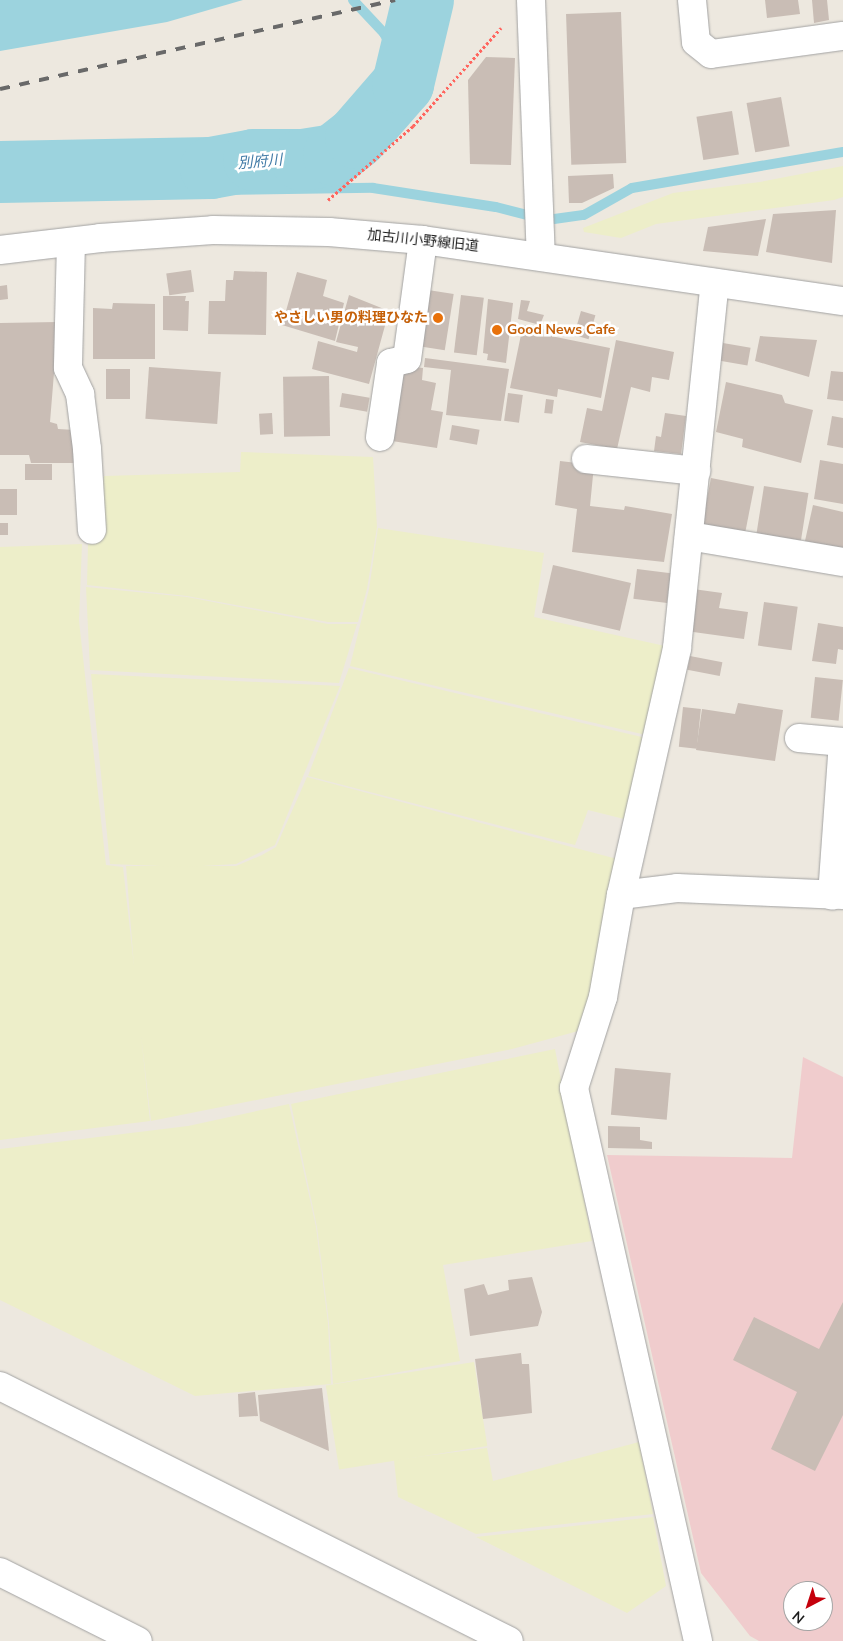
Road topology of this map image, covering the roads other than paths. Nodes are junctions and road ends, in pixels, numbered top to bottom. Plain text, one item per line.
1 (531, 0) edge
2 (692, 0) edge
3 (843, 36) edge
4 (423, 240) junction
5 (71, 242) junction
6 (0, 250) edge
7 (541, 256) junction
8 (715, 283) junction
9 (843, 301) edge
10 (380, 437) dead end
11 (586, 459) dead end
12 (696, 471) junction
13 (92, 530) dead end
14 (688, 536) junction
15 (843, 562) edge
16 (799, 738) dead end
17 (621, 895) junction
18 (837, 895) edge
19 (0, 1386) edge
20 (0, 1572) edge
21 (138, 1641) edge
22 (509, 1641) edge
23 (698, 1641) edge

1 - 7 street
2 - 3 street
4 - 5 street, 加古川小野線旧道
4 - 7 street, 加古川小野線旧道
4 - 10 street
5 - 6 street, 加古川小野線旧道
5 - 13 street
7 - 8 street, 加古川小野線旧道
8 - 9 street, 加古川小野線旧道
8 - 12 street
11 - 12 street
12 - 14 street
14 - 15 street
14 - 17 street
16 - 18 street
17 - 18 street
17 - 23 street
19 - 22 street
20 - 21 street

